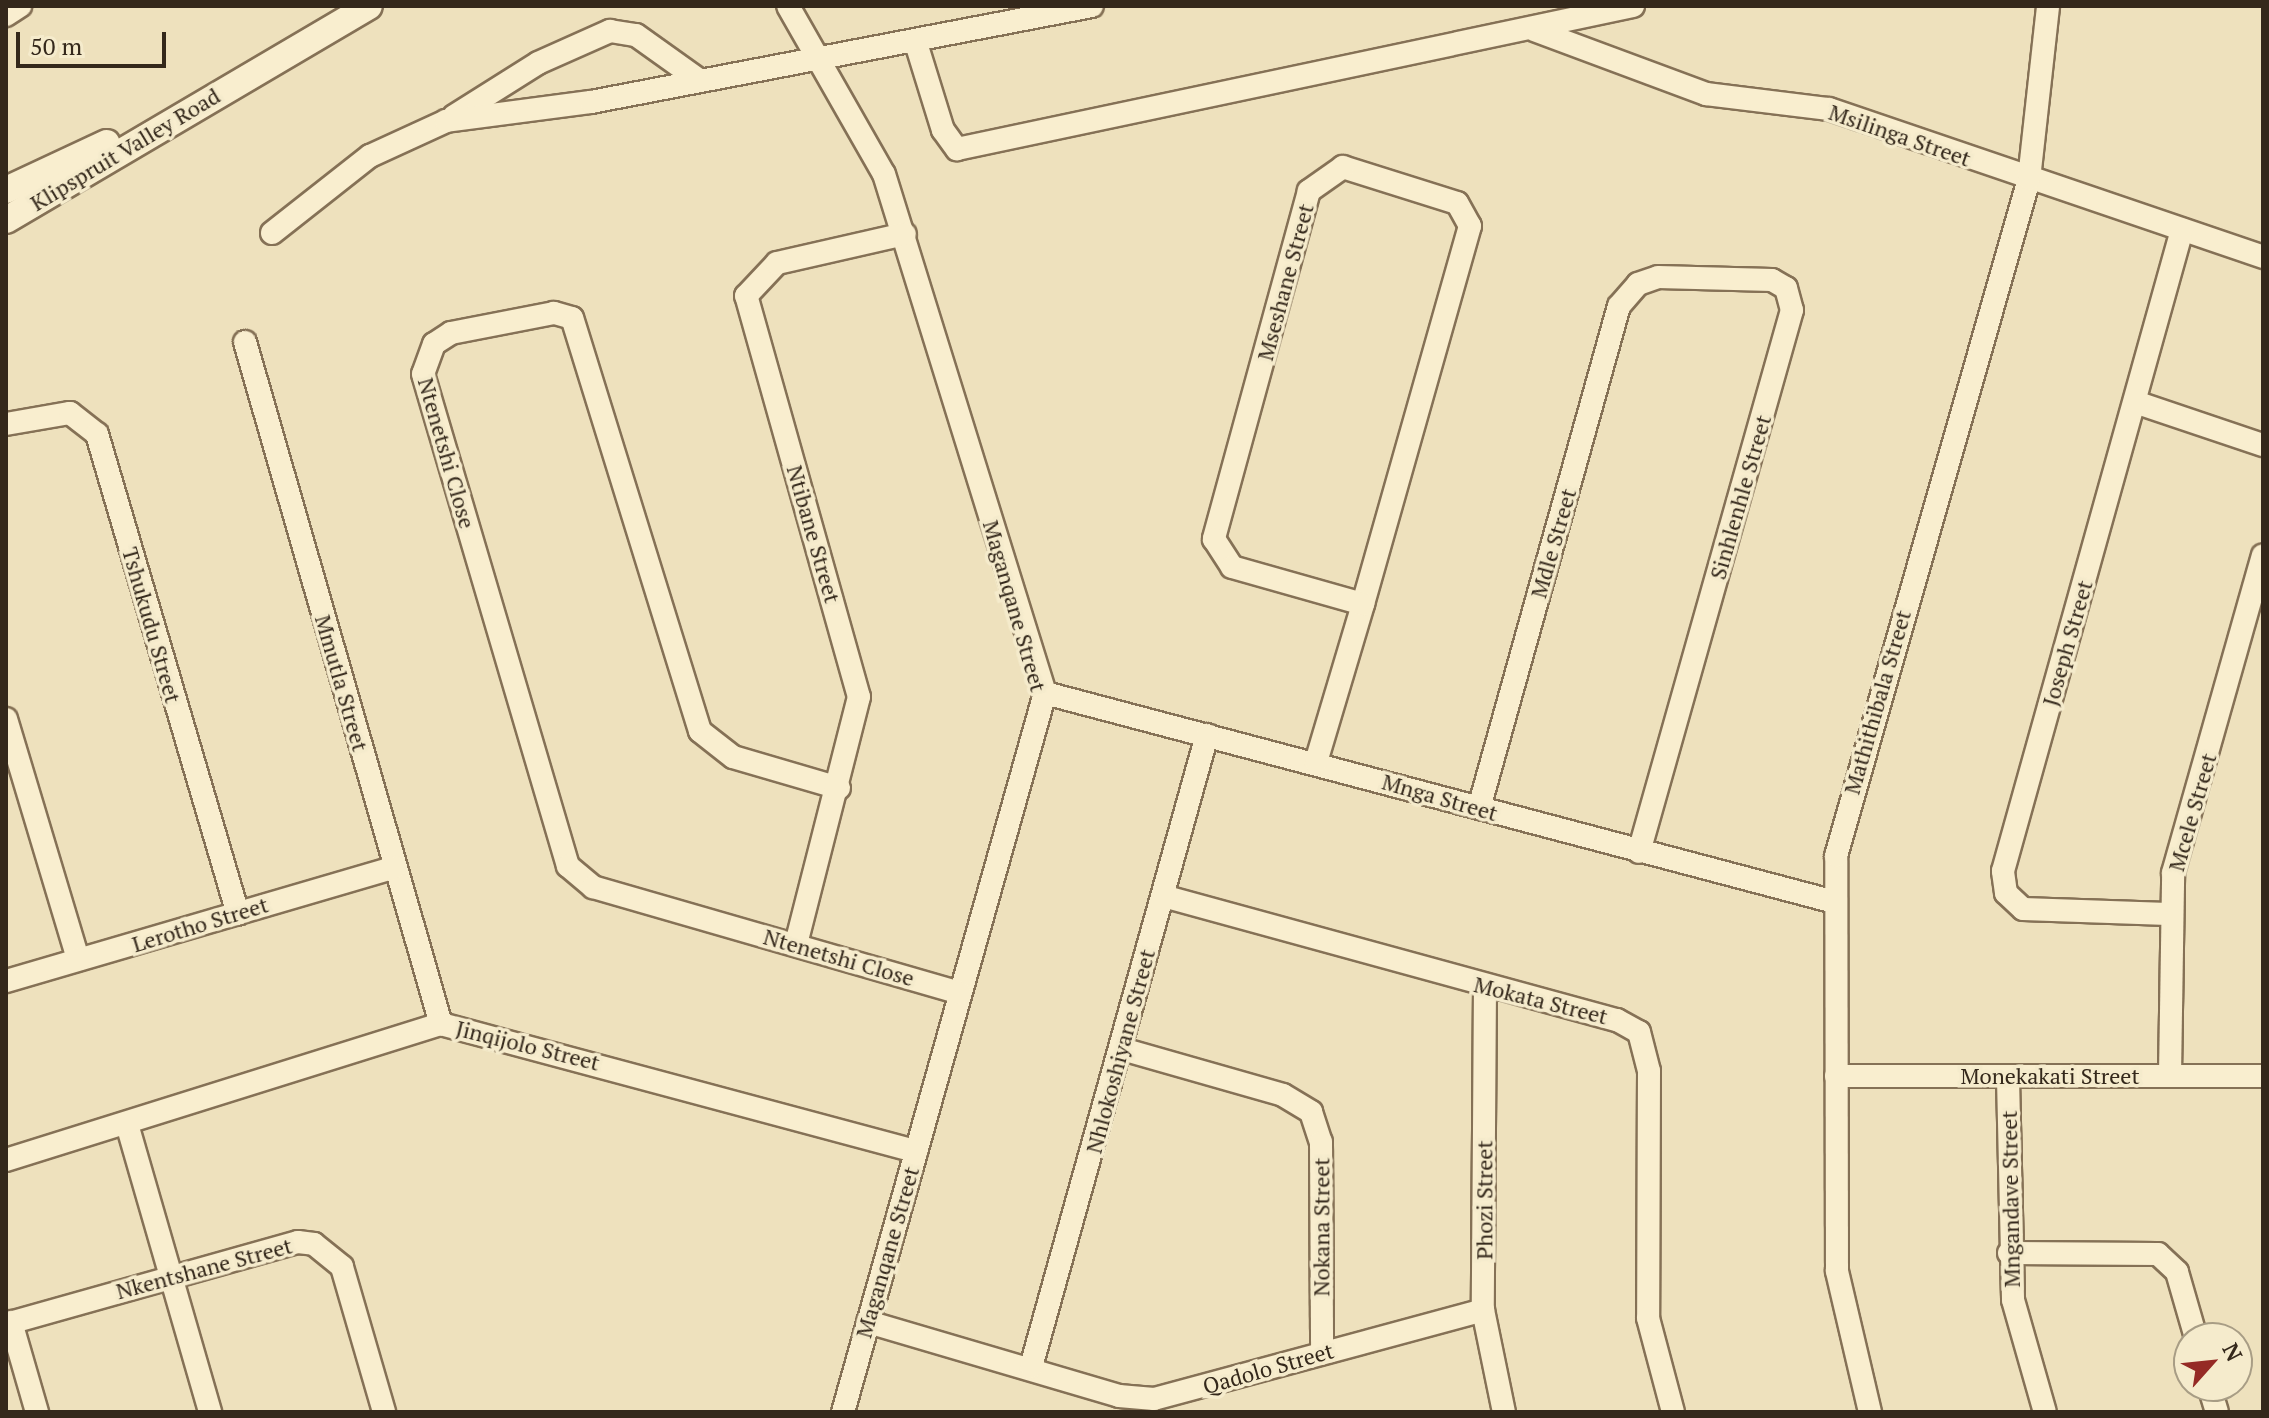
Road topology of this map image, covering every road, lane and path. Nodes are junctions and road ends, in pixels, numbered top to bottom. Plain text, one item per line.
1 (20, 6) edge
2 (346, 6) edge
3 (369, 6) edge
4 (788, 6) edge
5 (1633, 6) edge
6 (2048, 6) edge
7 (1080, 7) edge
8 (6, 15) edge
9 (1534, 30) junction
10 (916, 43) junction
11 (819, 56) junction
12 (699, 80) junction
13 (446, 121) junction
14 (2029, 179) junction
15 (6, 190) edge
16 (6, 220) edge
17 (2182, 230) junction
18 (272, 233) dead end
19 (905, 234) junction
20 (2263, 257) edge
21 (1638, 284) joint
22 (245, 342) dead end
23 (2135, 402) junction
24 (6, 424) edge
25 (2263, 445) edge
26 (2263, 556) edge
27 (1363, 604) junction
28 (1045, 693) junction
29 (6, 719) edge
30 (1207, 735) junction
31 (1316, 762) junction
32 (839, 788) junction
33 (1479, 808) junction
34 (1639, 852) junction
35 (395, 867) junction
36 (1163, 896) junction
37 (1835, 902) junction
38 (238, 914) junction
39 (2168, 914) junction
40 (796, 944) junction
41 (78, 959) junction
42 (6, 981) edge
43 (1485, 986) junction
44 (960, 993) junction
45 (441, 1024) junction
46 (1122, 1049) junction
47 (2170, 1075) junction
48 (1836, 1076) junction
49 (2263, 1076) edge
50 (2008, 1078) junction
51 (127, 1124) junction
52 (916, 1151) junction
53 (6, 1160) edge
54 (2009, 1253) junction
55 (170, 1276) junction
56 (1483, 1310) junction
57 (868, 1322) junction
58 (2191, 1322) edge
59 (8, 1323) edge
60 (1322, 1352) junction
61 (1031, 1367) junction
62 (37, 1412) edge
63 (210, 1412) edge
64 (384, 1412) edge
65 (843, 1412) edge
66 (1504, 1412) edge
67 (1673, 1412) edge
68 (1870, 1412) edge
69 (2045, 1412) edge

1 - 8 street
2 - 15 street, Klipspruit Valley Road
3 - 16 street, Klipspruit Valley Road
4 - 11 street, Maganqane Street
5 - 9 street
6 - 14 street, Mathithibala Street
7 - 10 street
9 - 10 street
9 - 14 street, Msilinga Street
10 - 11 street
11 - 12 street
11 - 19 street, Maganqane Street
12 - 13 street
12 - 13 street
13 - 18 street
14 - 17 street, Msilinga Street
14 - 37 street, Mathithibala Street
17 - 20 street, Msilinga Street
17 - 23 street, Joseph Street
19 - 28 street, Maganqane Street
19 - 32 street, Ntibane Street
21 - 33 street, Mdle Street
21 - 34 street, Sinhlenhle Street
22 - 35 street, Mmutla Street
23 - 25 street
23 - 39 street, Joseph Street
24 - 38 street, Tshukudu Street
26 - 39 street, Mcele Street
27 - 27 street, Mseshane Street
27 - 31 street, Mseshane Street
28 - 30 street, Mnga Street
28 - 44 street, Maganqane Street
29 - 41 street
30 - 31 street, Mnga Street
30 - 36 street, Nhlokoshiyane Street
31 - 33 street, Mnga Street
32 - 40 street, Ntibane Street
32 - 40 street, Ntenetshi Close
33 - 34 street, Mnga Street
34 - 37 street, Mnga Street
35 - 38 street, Lerotho Street
35 - 45 street, Mmutla Street
36 - 43 street, Mokata Street
36 - 46 street, Nhlokoshiyane Street
37 - 48 street, Mathithibala Street
38 - 41 street, Lerotho Street
39 - 47 street, Mcele Street
40 - 44 street, Ntenetshi Close
41 - 42 street, Lerotho Street
43 - 56 street, Phozi Street
43 - 67 street, Mokata Street
44 - 52 street, Maganqane Street
45 - 51 street, Jinqijolo Street
45 - 52 street, Jinqijolo Street
46 - 60 street, Nokana Street
46 - 61 street, Nhlokoshiyane Street
47 - 49 street, Monekakati Street
47 - 50 street, Monekakati Street
48 - 50 street, Monekakati Street
48 - 68 street, Mathithibala Street
50 - 54 street, Mngandave Street
51 - 53 street, Jinqijolo Street
51 - 55 street
52 - 57 street, Maganqane Street
54 - 58 street
54 - 69 street, Mngandave Street
55 - 59 street, Nkentshane Street
55 - 63 street
55 - 64 street, Nkentshane Street
56 - 60 street, Qadolo Street
56 - 66 street, Phozi Street
57 - 61 street, Qadolo Street
57 - 65 street, Maganqane Street
59 - 62 street
60 - 61 street, Qadolo Street

